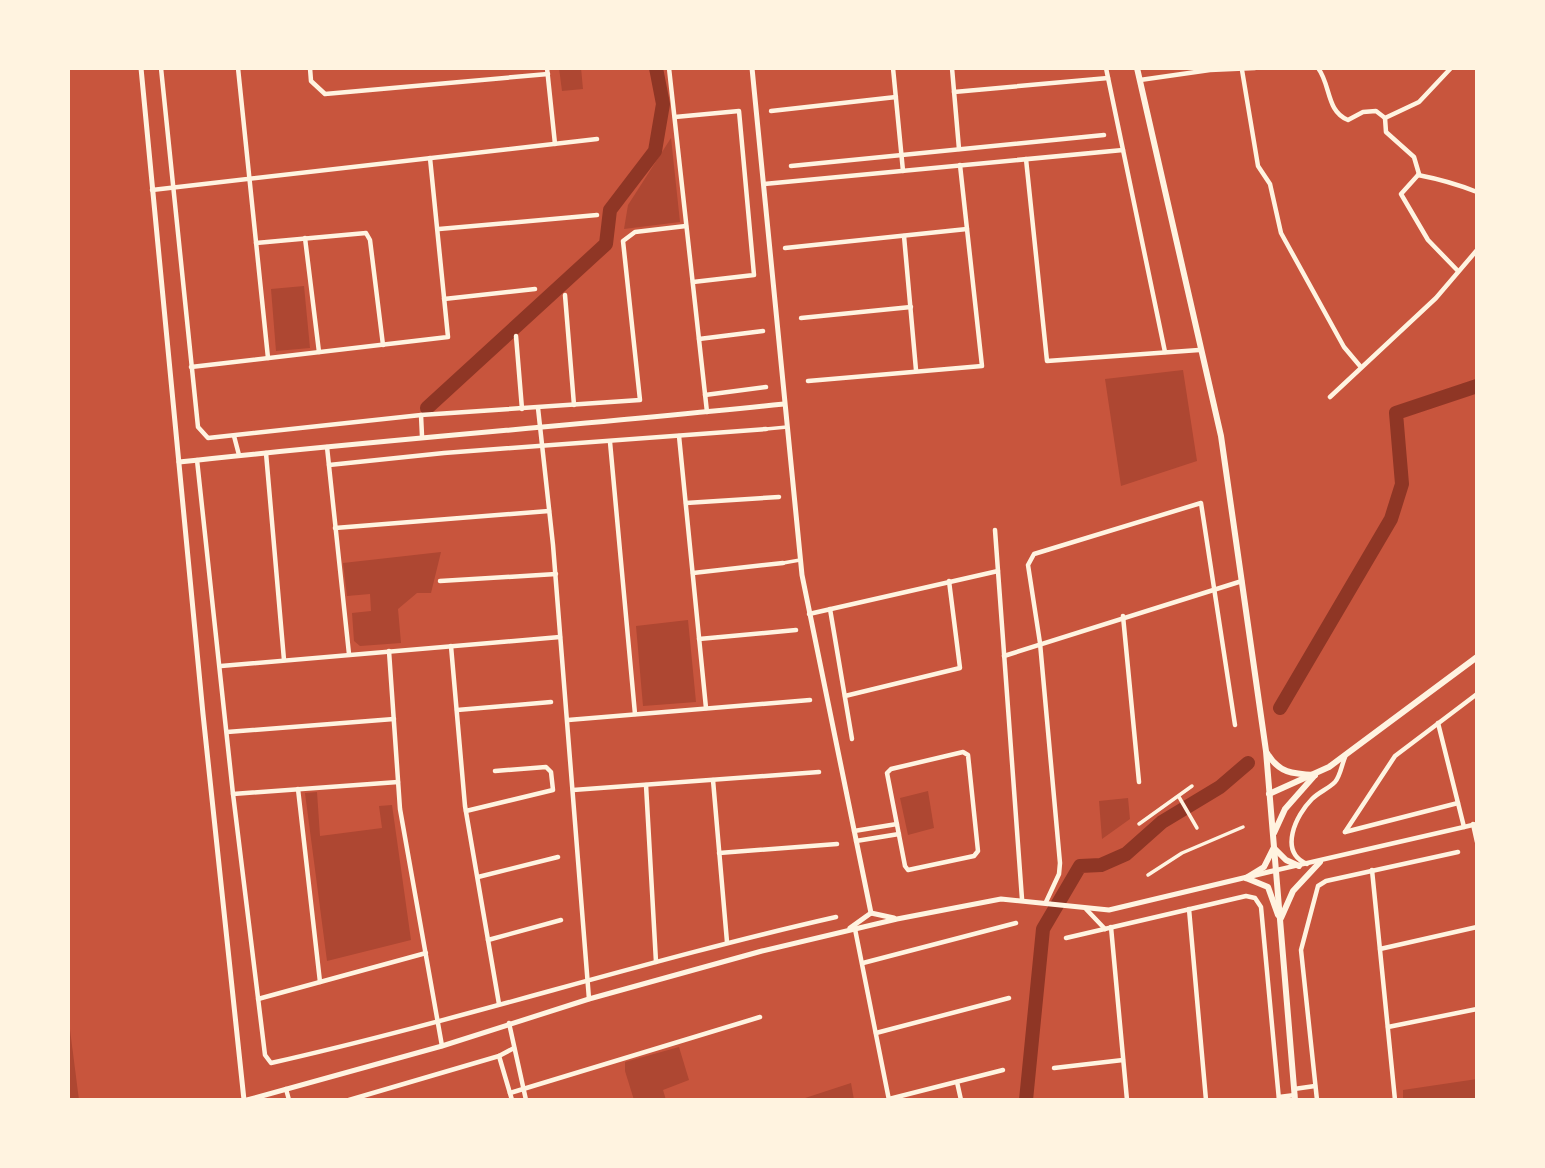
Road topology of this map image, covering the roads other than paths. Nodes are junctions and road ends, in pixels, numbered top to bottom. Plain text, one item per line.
1 (141, 68) edge
2 (161, 68) edge
3 (239, 68) edge
4 (310, 68) edge
5 (670, 68) edge
6 (752, 68) edge
7 (893, 68) edge
8 (952, 68) edge
9 (1106, 68) edge
10 (1137, 68) edge
11 (1255, 68) edge
12 (1318, 68) edge
13 (1451, 68) edge
14 (1242, 70) edge
15 (548, 71) edge
16 (1108, 78) junction
17 (1140, 80) junction
18 (954, 92) junction
19 (895, 97) junction
20 (771, 111) dead end
21 (675, 117) junction
22 (1385, 118) junction
23 (1104, 135) dead end
24 (597, 139) dead end
25 (555, 144) junction
26 (959, 149) junction
27 (1123, 150) junction
28 (901, 154) junction
29 (430, 158) junction
30 (1026, 159) junction
31 (791, 166) dead end
32 (960, 166) junction
33 (903, 171) junction
34 (1418, 175) junction
35 (250, 178) junction
36 (764, 184) junction
37 (172, 187) junction
38 (152, 190) junction
39 (1477, 192) edge
40 (597, 215) dead end
41 (687, 226) junction
42 (439, 229) junction
43 (967, 229) junction
44 (904, 236) junction
45 (305, 238) junction
46 (256, 243) junction
47 (785, 248) dead end
48 (1477, 250) edge
49 (1458, 271) junction
50 (692, 282) junction
51 (535, 289) dead end
52 (565, 295) dead end
53 (444, 299) junction
54 (911, 307) junction
55 (801, 318) dead end
56 (762, 331) dead end
57 (516, 336) dead end
58 (699, 339) junction
59 (383, 345) junction
60 (1199, 350) junction
61 (318, 352) junction
62 (1165, 352) junction
63 (268, 358) junction
64 (1360, 366) junction
65 (191, 367) junction
66 (916, 370) junction
67 (808, 381) dead end
68 (766, 387) dead end
69 (705, 395) junction
70 (1330, 397) dead end
71 (784, 404) junction
72 (574, 405) junction
73 (538, 408) junction
74 (523, 410) junction
75 (707, 412) junction
76 (421, 415) junction
77 (787, 427) junction
78 (540, 429) junction
79 (766, 429) joint
80 (234, 436) junction
81 (422, 436) junction
82 (679, 436) junction
83 (610, 442) junction
84 (327, 446) junction
85 (542, 448) junction
86 (266, 453) junction
87 (239, 456) junction
88 (197, 460) junction
89 (179, 463) junction
90 (328, 465) junction
91 (779, 497) dead end
92 (686, 503) junction
93 (549, 511) junction
94 (335, 528) junction
95 (995, 530) dead end
96 (800, 560) junction
97 (783, 563) joint
98 (998, 571) junction
99 (693, 573) junction
100 (556, 574) junction
101 (440, 581) dead end
102 (949, 581) junction
103 (1242, 582) junction
104 (1214, 589) junction
105 (830, 609) junction
106 (809, 614) junction
107 (1123, 616) junction
108 (796, 630) dead end
109 (561, 637) junction
110 (699, 639) junction
111 (1040, 643) junction
112 (451, 646) junction
113 (389, 651) junction
114 (349, 654) junction
115 (1004, 656) junction
116 (1477, 657) edge
117 (284, 660) junction
118 (221, 666) junction
119 (1477, 694) edge
120 (845, 696) junction
121 (810, 700) dead end
122 (551, 702) dead end
123 (706, 708) junction
124 (457, 710) junction
125 (635, 714) junction
126 (394, 719) junction
127 (568, 720) junction
128 (1438, 722) junction
129 (1235, 725) dead end
130 (227, 732) junction
131 (852, 739) dead end
132 (1266, 751) junction
133 (1345, 756) junction
134 (495, 771) dead end
135 (819, 772) dead end
136 (1315, 775) junction
137 (713, 780) junction
138 (398, 782) junction
139 (1139, 782) dead end
140 (646, 785) junction
141 (1192, 786) dead end
142 (298, 789) junction
143 (573, 790) junction
144 (1269, 793) junction
145 (233, 794) junction
146 (1180, 797) junction
147 (1458, 803) junction
148 (466, 811) junction
149 (897, 824) junction
150 (1139, 824) dead end
151 (1475, 824) edge
152 (1243, 827) dead end
153 (1464, 827) junction
154 (1197, 828) dead end
155 (854, 831) junction
156 (898, 834) junction
157 (1273, 835) junction
158 (856, 841) junction
159 (1477, 842) edge
160 (837, 844) dead end
161 (1275, 848) junction
162 (1458, 852) dead end
163 (719, 853) junction
164 (558, 857) dead end
165 (1320, 862) junction
166 (1308, 864) junction
167 (1299, 866) junction
168 (1277, 870) junction
169 (1372, 870) junction
170 (1148, 875) dead end
171 (478, 877) junction
172 (1246, 878) junction
173 (1022, 899) junction
174 (1049, 903) junction
175 (1083, 909) junction
176 (1189, 909) junction
177 (871, 913) junction
178 (836, 917) dead end
179 (897, 919) junction
180 (1281, 919) junction
181 (561, 920) dead end
182 (1016, 923) dead end
183 (1477, 927) edge
184 (1108, 928) junction
185 (855, 929) junction
186 (841, 932) junction
187 (1066, 938) dead end
188 (488, 940) junction
189 (727, 942) junction
190 (1380, 949) junction
191 (426, 953) junction
192 (656, 962) junction
193 (863, 963) junction
194 (588, 979) junction
195 (320, 982) junction
196 (1010, 998) dead end
197 (258, 999) junction
198 (589, 999) junction
199 (499, 1004) junction
200 (1477, 1009) edge
201 (760, 1017) dead end
202 (438, 1022) junction
203 (509, 1023) junction
204 (1388, 1027) junction
205 (876, 1033) junction
206 (442, 1046) junction
207 (514, 1048) junction
208 (499, 1056) junction
209 (1123, 1060) junction
210 (1054, 1068) dead end
211 (1003, 1070) dead end
212 (957, 1082) junction
213 (1315, 1086) junction
214 (286, 1089) junction
215 (524, 1089) junction
216 (510, 1093) junction
217 (1295, 1095) edge
218 (1279, 1098) edge
219 (889, 1099) edge
220 (246, 1100) edge
221 (289, 1100) edge
222 (349, 1100) edge
223 (512, 1100) edge
224 (526, 1100) edge
225 (961, 1100) edge
226 (1127, 1100) edge
227 (1206, 1100) edge
228 (1317, 1100) edge
229 (1395, 1100) edge

1 - 38 street
2 - 37 street
3 - 35 street
4 - 15 street
5 - 21 street
6 - 36 street
7 - 19 street
8 - 18 street
9 - 16 street
10 - 17 main road
11 - 14 street
12 - 22 street
13 - 22 street
14 - 17 street
14 - 64 street
15 - 25 street
16 - 18 street
16 - 27 street
17 - 60 main road
18 - 26 street
19 - 20 street
19 - 28 street
21 - 41 street
21 - 50 street
22 - 34 street
23 - 26 street
24 - 25 street
25 - 29 street
26 - 28 street
27 - 30 street
27 - 62 street
28 - 31 street
28 - 33 street
29 - 35 street
29 - 42 street
30 - 32 street
30 - 62 street
32 - 33 street
32 - 43 street
33 - 36 street
34 - 39 street
34 - 49 street
35 - 37 street
35 - 46 street
36 - 71 street
37 - 38 street
37 - 65 street
38 - 89 street
40 - 42 street
41 - 50 street
41 - 72 street
42 - 53 street
43 - 44 street
43 - 66 street
44 - 47 street
44 - 54 street
45 - 46 street
45 - 59 street
45 - 61 street
46 - 63 street
48 - 49 street
49 - 64 street
50 - 58 street
51 - 53 street
52 - 72 street
53 - 59 street
54 - 55 street
54 - 66 street
56 - 58 street
57 - 74 street
58 - 69 street
59 - 61 street
60 - 62 street
60 - 103 main road
61 - 63 street
63 - 65 street
64 - 70 street
65 - 80 street
66 - 67 street
68 - 69 street
69 - 75 street
71 - 75 street
71 - 77 street
72 - 73 street
73 - 74 street
73 - 78 street
74 - 76 street
75 - 78 street
76 - 80 street
76 - 81 street
77 - 79 street
77 - 96 street
78 - 81 street
78 - 85 street
79 - 82 street
80 - 87 street
81 - 84 street
82 - 83 street
82 - 92 street
83 - 85 street
83 - 125 street
84 - 86 street
84 - 90 street
85 - 90 street
85 - 93 street
86 - 87 street
86 - 117 street
87 - 88 street
88 - 89 street
88 - 118 street
89 - 220 street
90 - 94 street
91 - 92 street
92 - 99 street
93 - 94 street
93 - 100 street
94 - 114 street
95 - 98 street
96 - 97 street
96 - 106 street
97 - 99 street
98 - 102 street
98 - 115 street
99 - 110 street
100 - 101 street
100 - 109 street
102 - 105 street
102 - 120 street
103 - 104 street
103 - 132 main road
104 - 107 street
104 - 111 street
104 - 129 street
105 - 106 street
105 - 120 street
106 - 155 street
107 - 111 street
107 - 139 street
108 - 110 street
109 - 112 street
109 - 127 street
110 - 123 street
111 - 115 street
111 - 174 street
112 - 113 street
112 - 124 street
113 - 114 street
113 - 126 street
114 - 117 street
115 - 173 street
116 - 133 main road
117 - 118 street
118 - 130 street
119 - 128 street
120 - 131 street
121 - 123 street
122 - 124 street
123 - 125 street
124 - 148 street
125 - 127 street
126 - 130 street
126 - 138 street
127 - 143 street
128 - 147 street
128 - 147 street
130 - 145 street
132 - 136 main road
132 - 144 main road
133 - 136 main road
133 - 166 street
134 - 148 street
135 - 137 street
136 - 144 main road
136 - 157 main road
137 - 140 street
137 - 163 street
138 - 142 street
138 - 191 street
140 - 143 street
140 - 192 street
141 - 146 street
142 - 145 street
142 - 195 street
143 - 194 street
144 - 157 main road
145 - 197 street
146 - 150 street
146 - 154 street
147 - 153 street
148 - 171 street
149 - 155 street
149 - 156 street
149 - 156 street
151 - 153 street
151 - 159 street
152 - 170 street
153 - 165 street
155 - 158 street
156 - 158 street
157 - 161 main road
158 - 177 street
160 - 163 street
161 - 167 main road
161 - 168 main road
161 - 172 main road
162 - 169 street
163 - 189 street
164 - 171 street
165 - 166 street
165 - 180 main road
166 - 167 street
167 - 168 street
168 - 172 street
168 - 180 main road
169 - 190 street
169 - 213 street
171 - 188 street
172 - 175 street
172 - 180 main road
173 - 174 street
173 - 179 street
174 - 175 street
175 - 184 street
176 - 184 street
176 - 218 street
176 - 227 street
177 - 179 street
177 - 186 street
178 - 189 street
179 - 185 street
180 - 217 main road
181 - 188 street
182 - 193 street
183 - 190 street
184 - 187 street
184 - 209 street
185 - 186 street
185 - 193 street
186 - 198 street
188 - 199 street
189 - 192 street
190 - 204 street
191 - 195 street
191 - 202 street
192 - 194 street
193 - 205 street
194 - 198 street
194 - 199 street
195 - 197 street
196 - 205 street
197 - 202 street
198 - 203 street
199 - 202 street
200 - 204 street
201 - 215 street
202 - 206 street
203 - 206 street
203 - 207 street
204 - 229 street
205 - 219 street
206 - 214 street
207 - 208 street
207 - 215 street
208 - 216 street
208 - 222 street
209 - 210 street
209 - 226 street
211 - 212 street
212 - 219 street
212 - 225 street
213 - 217 street
213 - 228 street
214 - 220 street
214 - 221 street
215 - 216 street
215 - 224 street
216 - 223 street
217 - 218 street

